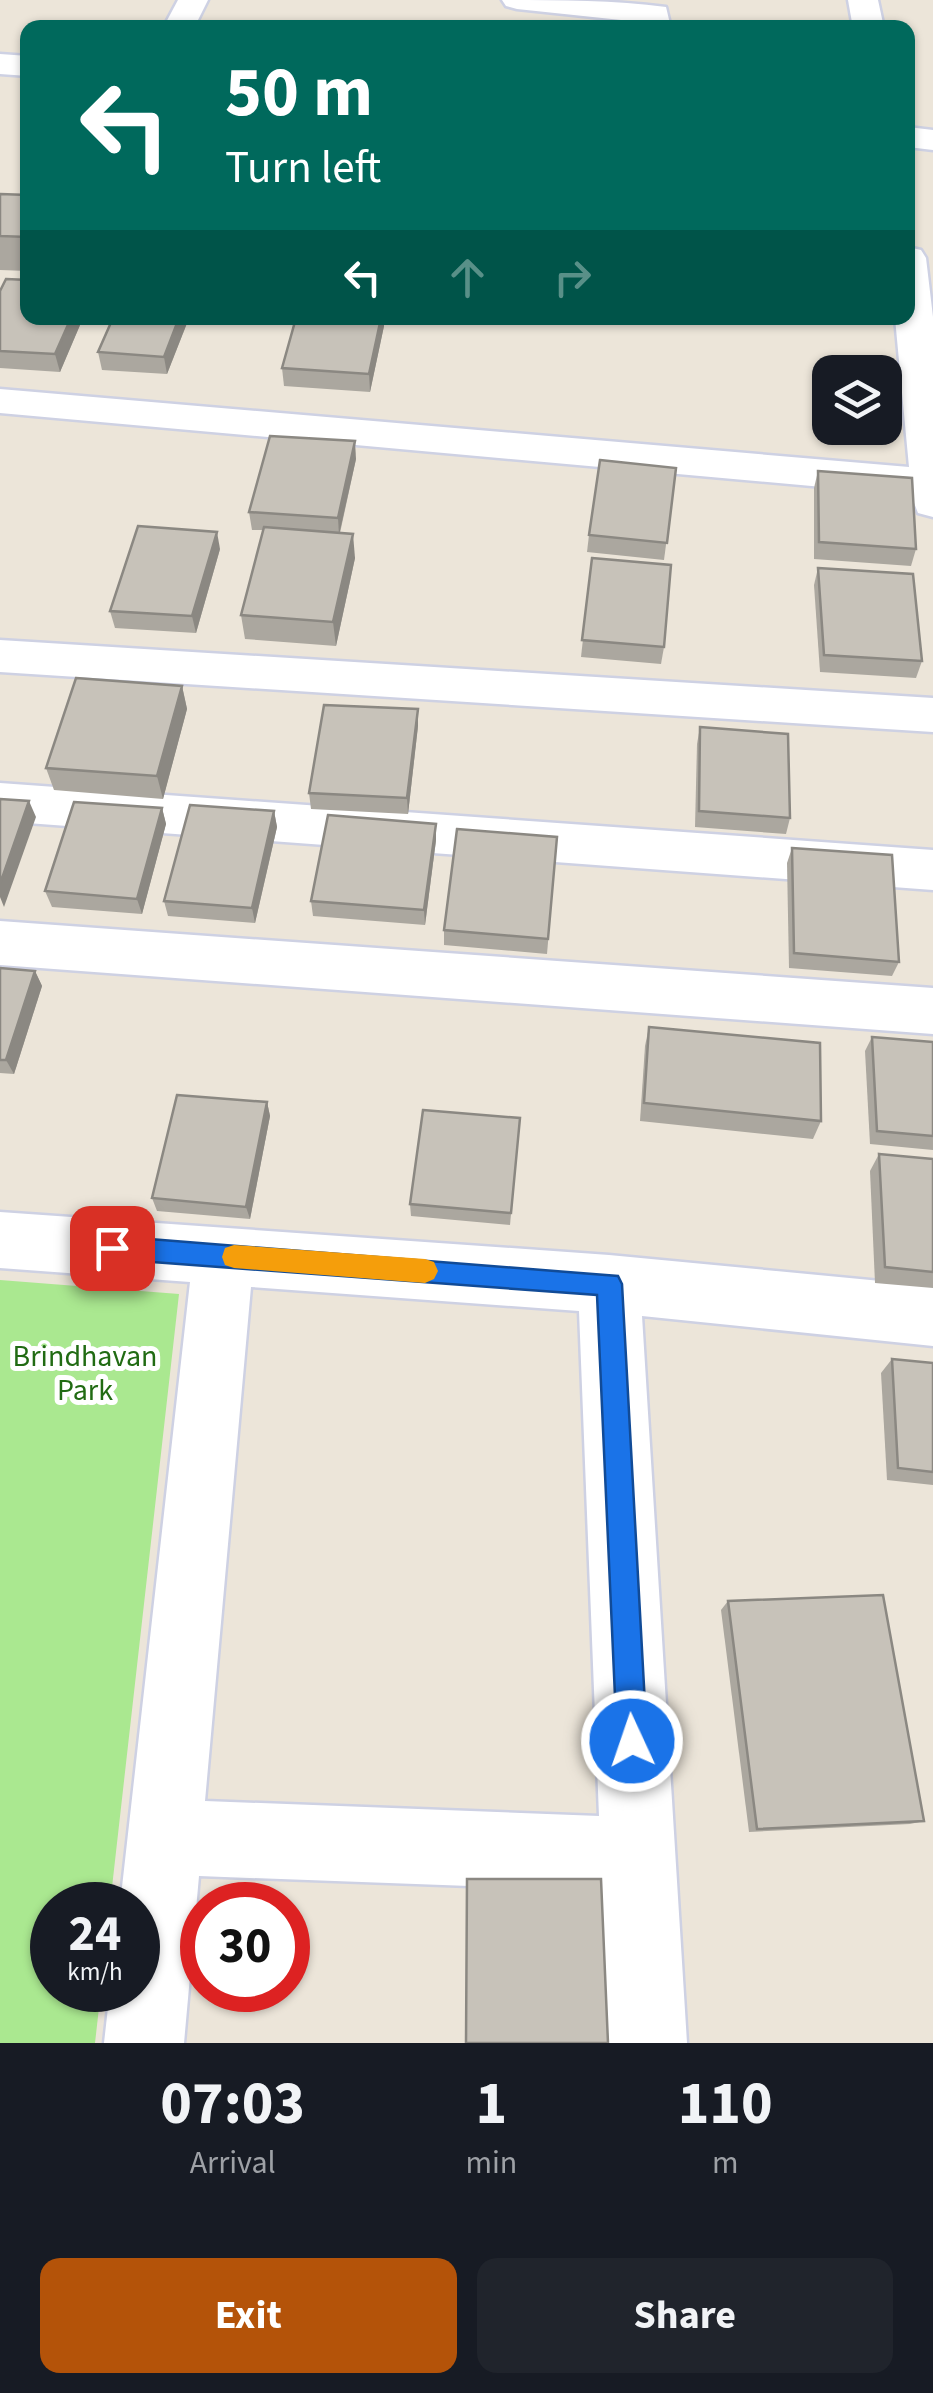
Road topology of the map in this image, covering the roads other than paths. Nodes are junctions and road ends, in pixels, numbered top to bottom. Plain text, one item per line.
1 (516, 0) edge
2 (655, 20) edge
3 (915, 325) edge
4 (0, 401) edge
5 (932, 490) edge
6 (0, 656) edge
7 (933, 716) edge
8 (0, 802) edge
9 (933, 870) edge
10 (0, 943) edge
11 (933, 1012) edge
12 (0, 1240) edge
13 (223, 1256) junction
14 (609, 1284) junction
15 (933, 1316) edge
16 (165, 1837) junction
17 (638, 1855) junction
18 (144, 2043) edge
19 (647, 2043) edge

1 - 2 street
3 - 5 street
4 - 5 street
6 - 7 street
8 - 9 street
10 - 11 street
12 - 13 street
13 - 14 street
13 - 16 street
14 - 15 street
14 - 17 street
16 - 17 street
16 - 18 street
17 - 19 street

